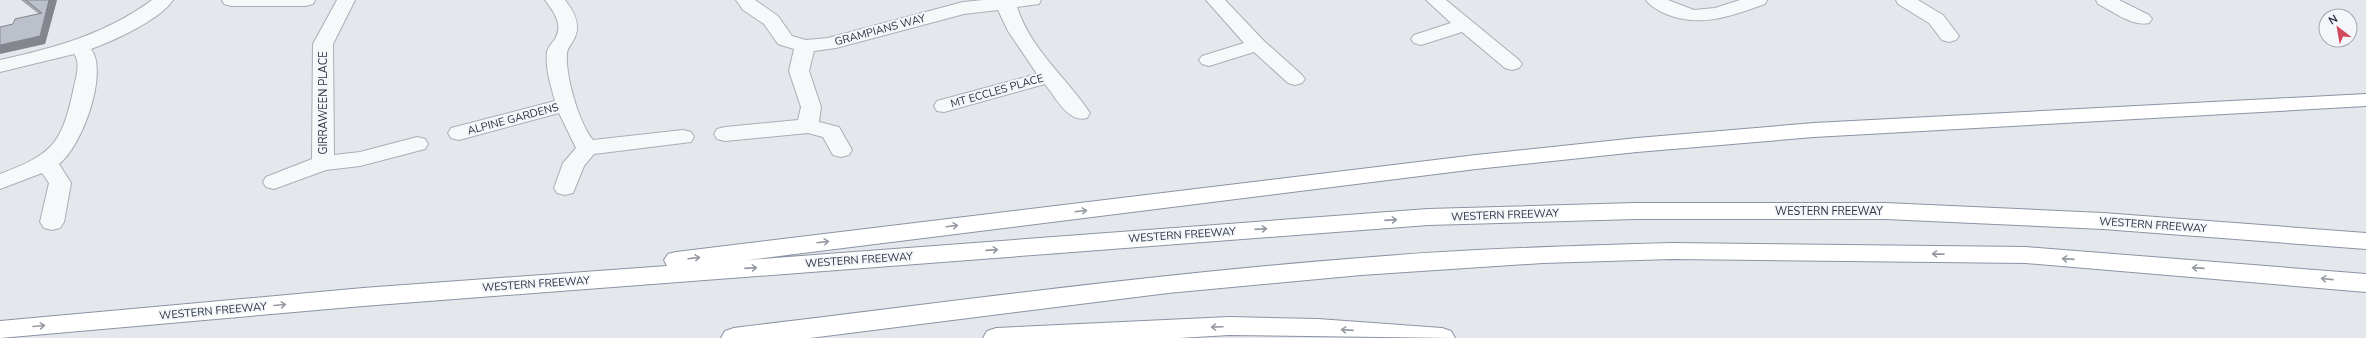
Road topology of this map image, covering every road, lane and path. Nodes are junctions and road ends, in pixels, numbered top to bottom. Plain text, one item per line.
1 (164, 0) edge
2 (231, 0) edge
3 (306, 0) edge
4 (346, 0) edge
5 (554, 0) edge
6 (745, 0) edge
7 (1032, 0) edge
8 (1215, 0) edge
9 (1435, 0) edge
10 (1654, 0) edge
11 (1758, 0) edge
12 (1905, 0) edge
13 (2106, 0) edge
14 (1006, 4) junction
15 (2142, 19) dead end
16 (1465, 25) junction
17 (1949, 36) dead end
18 (1421, 39) dead end
19 (1257, 45) junction
20 (805, 46) junction
21 (79, 47) junction
22 (1209, 60) dead end
23 (1512, 64) dead end
24 (0, 66) edge
25 (1049, 77) junction
26 (1295, 79) dead end
27 (2366, 100) edge
28 (567, 104) junction
29 (944, 106) dead end
30 (1080, 113) dead end
31 (808, 126) junction
32 (459, 133) dead end
33 (725, 134) dead end
34 (683, 137) dead end
35 (417, 144) dead end
36 (588, 148) junction
37 (841, 150) dead end
38 (323, 163) junction
39 (47, 166) junction
40 (0, 182) edge
41 (274, 182) dead end
42 (565, 188) dead end
43 (52, 222) dead end
44 (2366, 241) edge
45 (2366, 283) edge
46 (363, 297) junction
47 (0, 330) edge
48 (734, 338) edge
49 (996, 338) edge
50 (1442, 338) edge

1 - 21 street
2 - 3 street
4 - 38 street, GIRRAWEEN PLACE
5 - 28 street, ALPINE GARDENS
6 - 20 street, GRAMPIANS WAY
7 - 14 street, GRAMPIANS WAY
8 - 19 street
9 - 16 street
10 - 11 street
12 - 17 street
13 - 15 street
14 - 20 street, GRAMPIANS WAY
14 - 25 street, MT ECCLES PLACE
16 - 18 street
16 - 23 street
19 - 22 street
19 - 26 street
20 - 31 street
21 - 24 street
21 - 39 street
25 - 29 street, MT ECCLES PLACE
25 - 30 street, MT ECCLES PLACE
46 -> 27 highway
28 - 32 street, ALPINE GARDENS
28 - 36 street, ALPINE GARDENS
31 - 33 street
31 - 37 street
34 - 36 street
35 - 38 street, GIRRAWEEN PLACE
36 - 42 street
38 - 41 street, GIRRAWEEN PLACE
39 - 40 street
39 - 43 street
46 -> 44 highway, WESTERN FREEWAY
45 -> 48 highway
47 -> 46 highway, WESTERN FREEWAY
50 -> 49 highway

